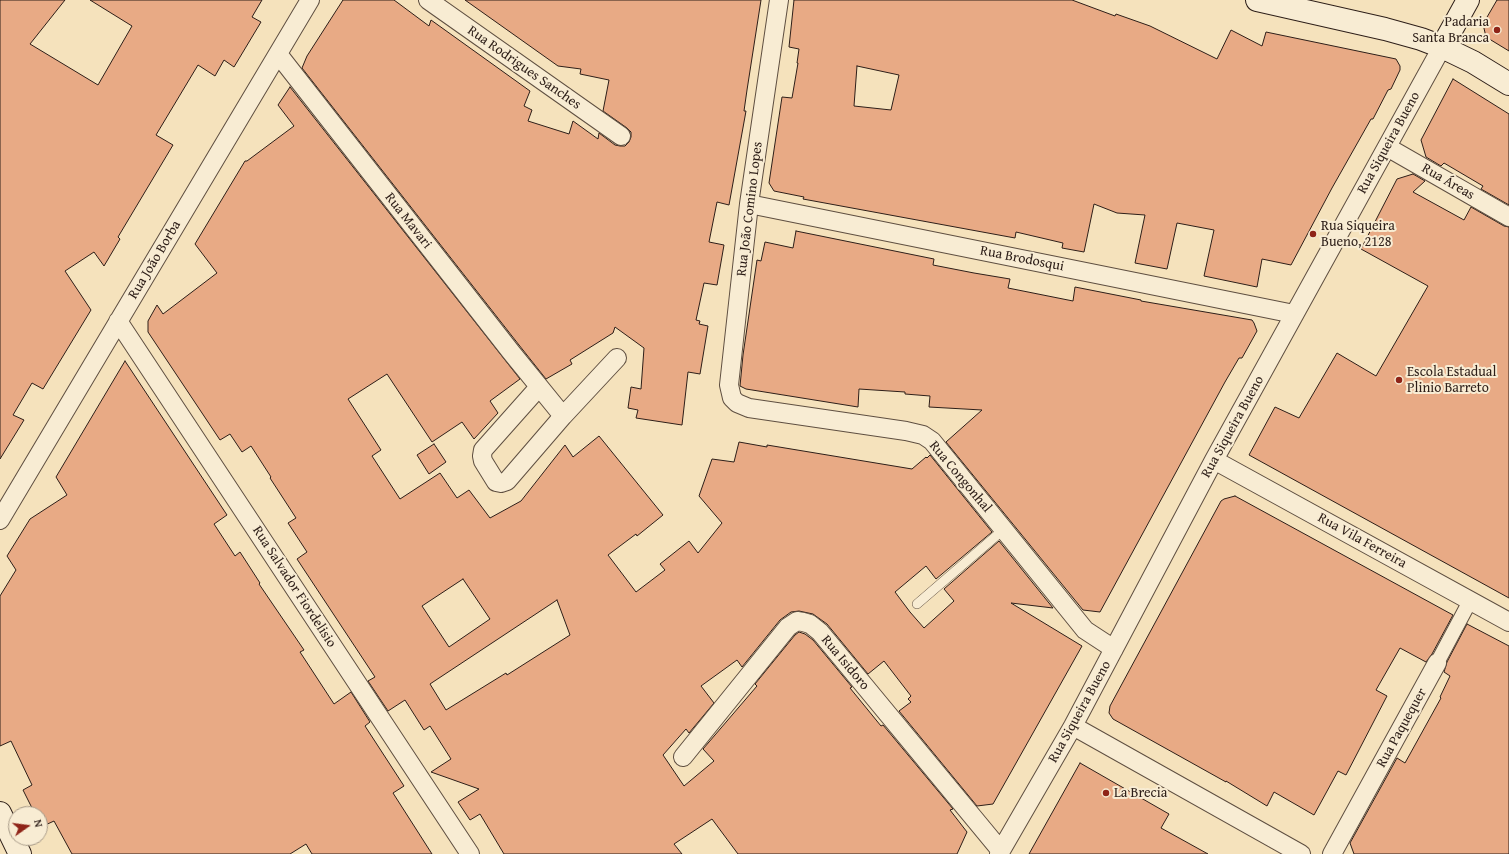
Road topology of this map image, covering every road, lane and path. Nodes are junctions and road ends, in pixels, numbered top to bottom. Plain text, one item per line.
1 (310, 0) edge
2 (428, 0) edge
3 (779, 0) edge
4 (1257, 0) edge
5 (1468, 0) edge
6 (1442, 47) junction
7 (278, 54) junction
8 (1509, 84) edge
9 (621, 136) dead end
10 (1387, 147) junction
11 (749, 204) junction
12 (1509, 217) edge
13 (1294, 314) junction
14 (118, 321) junction
15 (617, 358) dead end
16 (539, 387) junction
17 (749, 408) joint
18 (563, 416) junction
19 (1214, 460) junction
20 (0, 520) edge
21 (1003, 530) junction
22 (1470, 601) junction
23 (917, 604) dead end
24 (1509, 622) edge
25 (1114, 650) junction
26 (1437, 663) joint
27 (1073, 726) junction
28 (683, 757) dead end
29 (0, 812) edge
30 (1000, 852) edge
31 (20, 854) edge
32 (470, 854) edge
33 (1301, 854) edge
34 (1332, 854) edge

1 - 7 street, Rua João Borba
2 - 9 street, Rua Rodrigues Sanches
3 - 11 street, Rua João Comino Lopes
4 - 6 main road
5 - 6 main road, Rua Siqueira Bueno
6 - 8 main road
6 - 10 street, Rua Siqueira Bueno
7 - 14 street, Rua João Borba
7 - 16 street, Rua Mavari
10 - 12 street, Rua Áreas
10 - 13 street, Rua Siqueira Bueno
11 - 13 street, Rua Brodosqui
11 - 17 street, Rua João Comino Lopes
13 - 19 street, Rua Siqueira Bueno
14 - 20 street, Rua João Borba
14 - 32 street, Rua Salvador Fiordelisio
15 - 18 street
16 - 18 street, Rua Mavari
16 - 18 street
17 - 21 street, Rua Congonhal
19 - 22 street, Rua Vila Ferreira
19 - 25 street, Rua Siqueira Bueno
21 - 23 lane
21 - 25 street, Rua Congonhal
22 - 24 street, Rua Vila Ferreira
22 - 26 street, Rua Paquequer
25 - 27 street, Rua Siqueira Bueno
26 - 34 street, Rua Paquequer
27 - 30 street, Rua Siqueira Bueno
27 - 33 street
28 - 30 street, Rua Isidoro
29 - 31 main road

